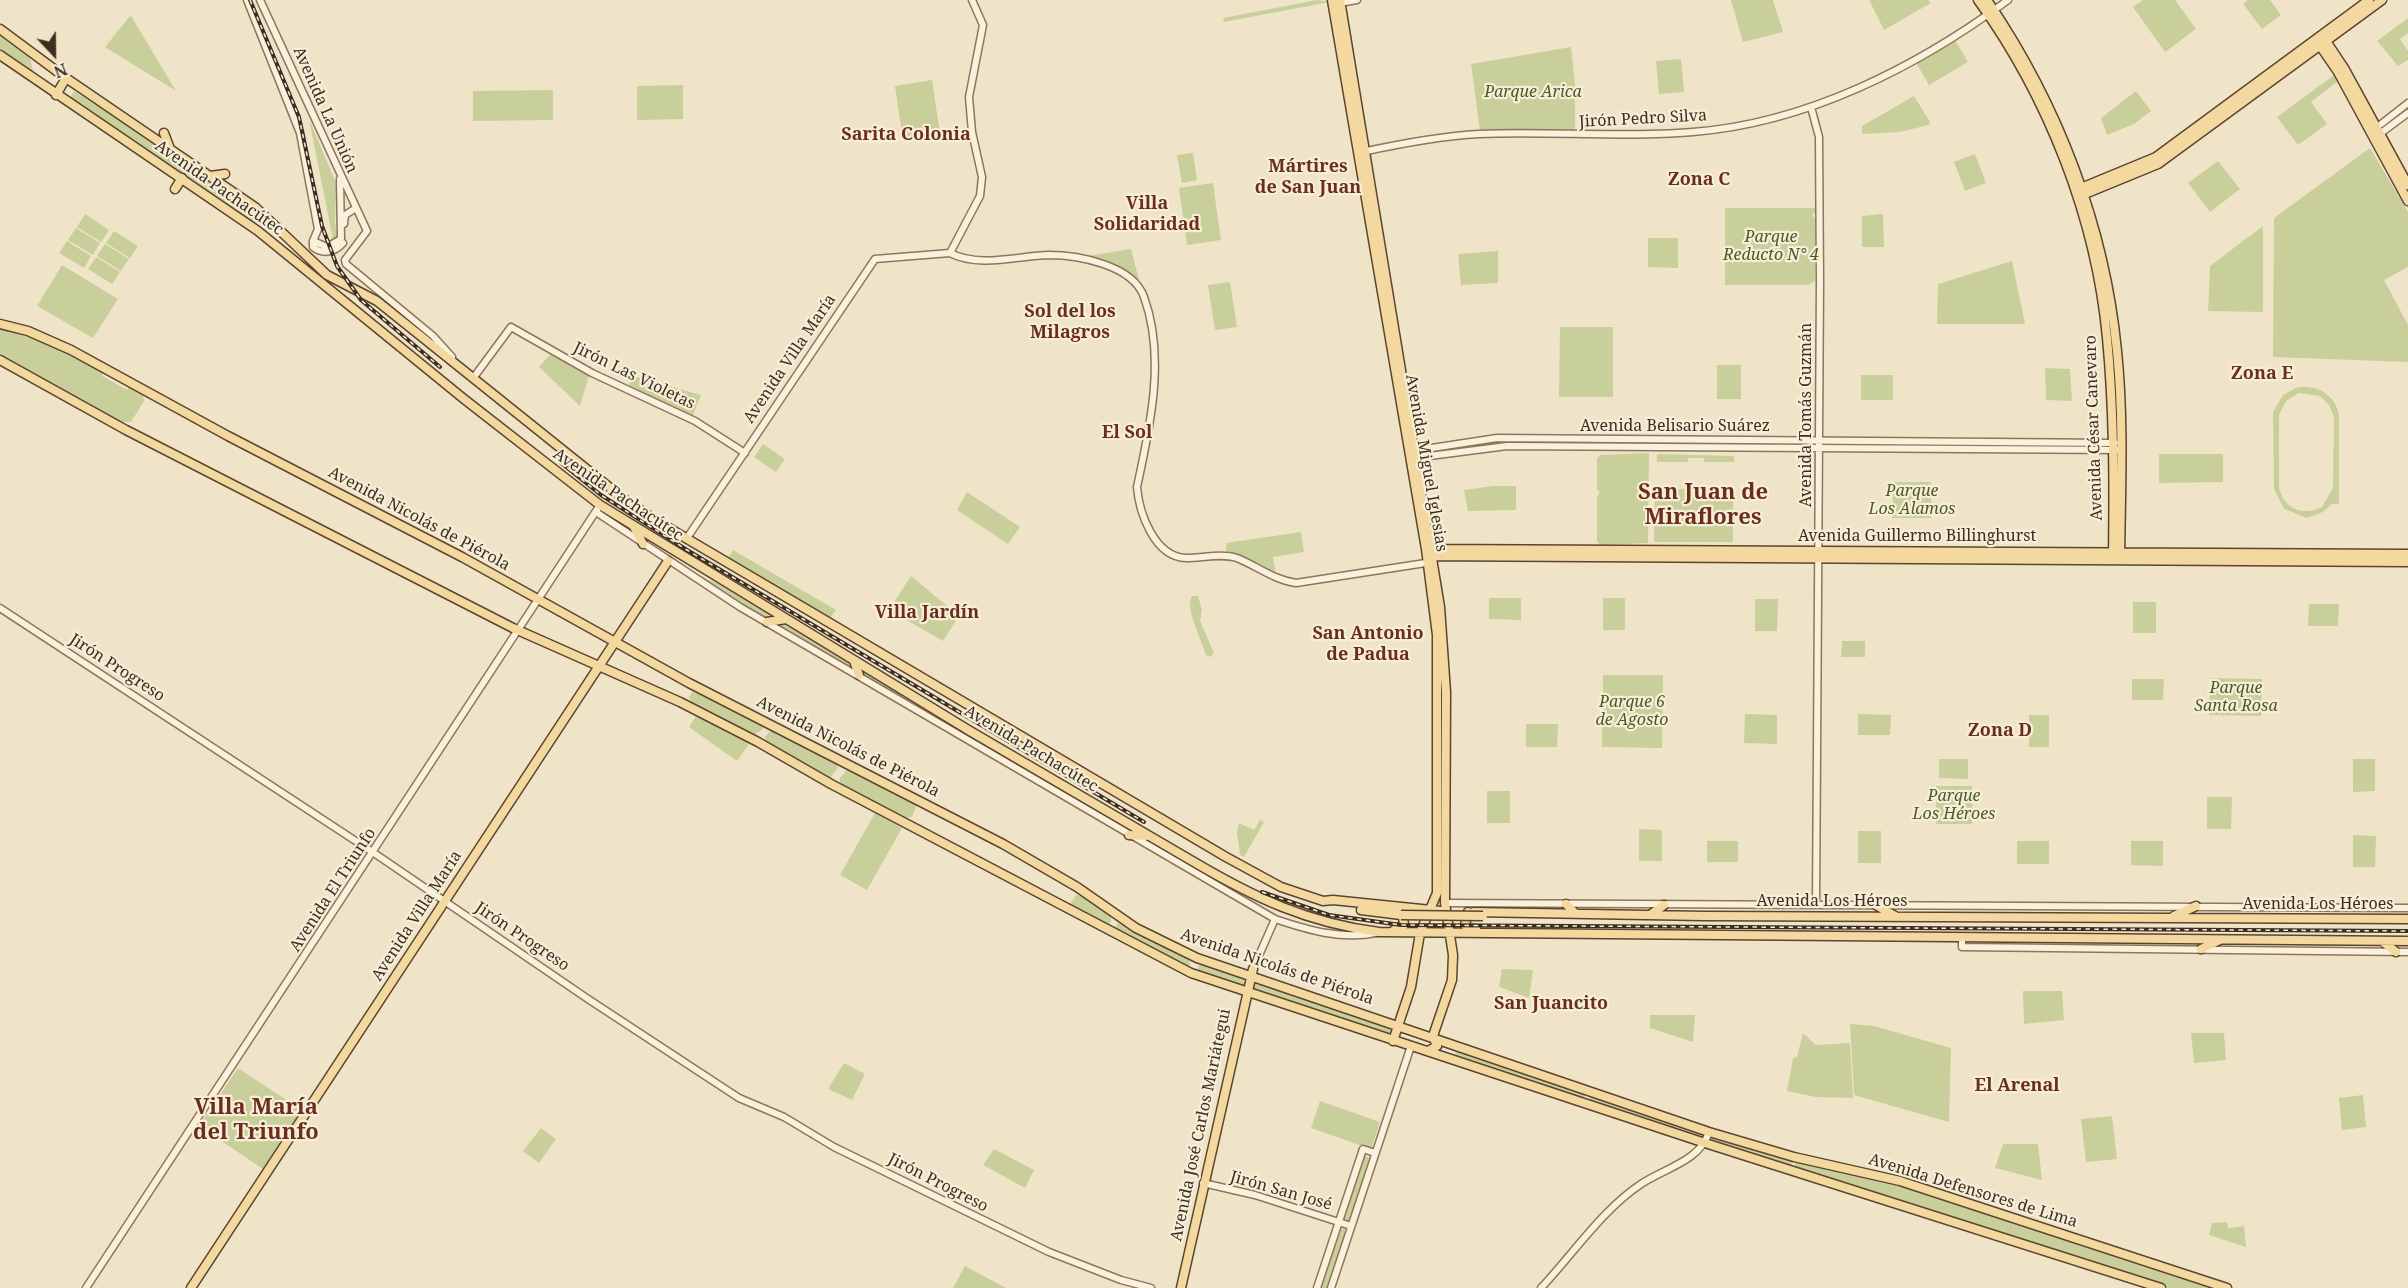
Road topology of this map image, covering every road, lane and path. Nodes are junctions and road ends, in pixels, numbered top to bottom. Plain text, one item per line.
1 (247, 0) edge
2 (260, 0) edge
3 (972, 0) edge
4 (1357, 0) edge
5 (1978, 0) edge
6 (1988, 0) edge
7 (2008, 0) edge
8 (2369, 0) edge
9 (2382, 0) edge
10 (1336, 2) edge
11 (1991, 12) junction
12 (0, 29) edge
13 (2321, 41) junction
14 (0, 55) edge
15 (66, 78) junction
16 (56, 94) junction
17 (2408, 103) edge
18 (1811, 106) junction
19 (2408, 113) edge
20 (164, 133) dead end
21 (2377, 133) junction
22 (119, 138) junction
23 (114, 147) dead end
24 (170, 149) junction
25 (1362, 152) junction
26 (225, 174) dead end
27 (210, 176) junction
28 (182, 178) junction
29 (2408, 185) edge
30 (175, 189) dead end
31 (344, 193) junction
32 (2079, 193) junction
33 (2408, 201) edge
34 (356, 208) junction
35 (313, 241) junction
36 (950, 253) junction
37 (345, 262) joint
38 (0, 324) edge
39 (0, 360) edge
40 (459, 365) junction
41 (474, 377) junction
42 (1820, 445) junction
43 (2117, 446) junction
44 (745, 453) junction
45 (1413, 455) junction
46 (598, 508) junction
47 (634, 527) junction
48 (687, 538) junction
49 (643, 544) junction
50 (1818, 554) junction
51 (2408, 554) edge
52 (1430, 556) junction
53 (2116, 556) junction
54 (668, 561) junction
55 (2408, 561) edge
56 (538, 600) junction
57 (0, 608) edge
58 (786, 620) junction
59 (767, 622) junction
60 (518, 631) junction
61 (615, 642) junction
62 (854, 660) junction
63 (598, 668) junction
64 (860, 675) junction
65 (1128, 835) junction
66 (1150, 837) junction
67 (374, 853) junction
68 (1184, 857) junction
69 (1441, 866) junction
70 (1190, 870) junction
71 (1260, 899) joint
72 (445, 901) junction
73 (1566, 904) junction
74 (1664, 904) junction
75 (1816, 904) junction
76 (1876, 905) junction
77 (2196, 906) junction
78 (2408, 908) edge
79 (1401, 911) junction
80 (1430, 911) junction
81 (1446, 911) junction
82 (1468, 912) junction
83 (1575, 913) junction
84 (1604, 915) junction
85 (1650, 915) junction
86 (1896, 916) junction
87 (2173, 917) junction
88 (1275, 919) junction
89 (2408, 919) edge
90 (1381, 932) junction
91 (1421, 933) junction
92 (1451, 933) junction
93 (1499, 933) junction
94 (2223, 939) junction
95 (2382, 941) junction
96 (2408, 941) edge
97 (1962, 942) junction
98 (2201, 949) junction
99 (2396, 952) junction
100 (2408, 952) edge
101 (1251, 973) junction
102 (1246, 991) junction
103 (1398, 1025) junction
104 (1409, 1028) junction
105 (1433, 1036) junction
106 (1393, 1041) junction
107 (1453, 1043) junction
108 (1408, 1045) junction
109 (1428, 1051) junction
110 (1448, 1059) junction
111 (1709, 1132) junction
112 (1705, 1143) junction
113 (1375, 1153) junction
114 (1203, 1183) junction
115 (1339, 1222) junction
116 (1351, 1226) junction
117 (86, 1288) edge
118 (191, 1288) edge
119 (1151, 1288) edge
120 (1181, 1288) edge
121 (1317, 1288) edge
122 (1331, 1288) edge
123 (1541, 1288) edge
124 (2161, 1288) edge
125 (2227, 1288) edge

1 - 35 street, Avenida La Unión
2 - 31 street, Avenida La Unión
3 - 36 street
4 - 10 street
5 - 11 main road, Avenida César Canevaro
6 - 11 main road, Avenida César Canevaro
7 - 11 street, Jirón Pedro Silva
8 - 13 main road
9 - 13 main road
10 - 25 main road, Avenida Miguel Iglesias
11 - 18 street, Jirón Pedro Silva
11 - 32 main road, Avenida César Canevaro
12 - 15 main road, Avenida Pachacútec
13 - 21 main road
13 - 32 main road
14 - 16 main road, Avenida Pachacútec
15 - 16 main road
15 - 24 main road, Avenida Pachacútec
16 - 22 main road, Avenida Pachacútec
17 - 21 street
18 - 25 street, Jirón Pedro Silva
18 - 42 street, Avenida Tomás Guzmán
19 - 21 street
20 - 24 main road
21 - 29 main road
21 - 33 main road
22 - 23 main road
22 - 28 main road, Avenida Pachacútec
24 - 27 main road, Avenida Pachacútec
25 - 45 main road, Avenida Miguel Iglesias
26 - 27 main road
27 - 40 main road, Avenida Pachacútec
28 - 30 main road
28 - 46 main road, Avenida Pachacútec
31 - 34 street, Avenida La Unión
31 - 35 street, Avenida La Unión
32 - 43 main road, Avenida César Canevaro
34 - 35 street
34 - 37 street, Avenida La Unión
36 - 44 street, Avenida Villa María
36 - 52 street
37 - 40 street, Avenida Pachacútec
38 - 56 main road, Avenida Nicolás de Piérola
39 - 60 main road, Avenida Nicolás de Piérola
40 - 41 main road, Avenida Pachacútec
41 - 44 street, Jirón Las Violetas
41 - 48 main road, Avenida Pachacútec
42 - 43 street, Avenida Belisario Suárez
42 - 45 street, Avenida Belisario Suárez
42 - 50 street, Avenida Tomás Guzmán
43 - 53 main road, Avenida César Canevaro
44 - 48 street, Avenida Villa María
45 - 52 main road, Avenida Miguel Iglesias
46 - 47 main road, Avenida Pachacútec
46 - 49 street, Avenida Pachacútec
46 - 56 street, Avenida El Triunfo
47 - 49 main road
47 - 58 main road, Avenida Pachacútec
48 - 79 main road, Avenida Pachacútec
49 - 54 street, Avenida Pachacútec
50 - 52 main road, Avenida Guillermo Billinghurst
50 - 53 main road, Avenida Guillermo Billinghurst
50 - 75 street, Avenida Tomás Guzmán
51 - 53 main road, Avenida Guillermo Billinghurst
52 - 69 main road, Avenida Miguel Iglesias
53 - 55 main road, Avenida Guillermo Billinghurst
54 - 59 street, Avenida Pachacútec
54 - 61 main road, Avenida Villa María
56 - 60 street, Avenida El Triunfo
56 - 61 main road, Avenida Nicolás de Piérola
57 - 67 street, Jirón Progreso
58 - 59 main road
58 - 62 main road, Avenida Pachacútec
59 - 64 street, Avenida Pachacútec
60 - 63 main road, Avenida Nicolás de Piérola
60 - 67 street, Avenida El Triunfo
61 - 63 main road, Avenida Villa María
61 - 101 main road, Avenida Nicolás de Piérola
62 - 64 main road
62 - 66 main road, Avenida Pachacútec
63 - 72 main road, Avenida Villa María
63 - 102 main road, Avenida Nicolás de Piérola
64 - 65 street, Avenida Pachacútec
65 - 66 main road
65 - 70 street, Avenida Pachacútec
66 - 68 main road, Avenida Pachacútec
67 - 72 street, Jirón Progreso
67 - 117 street, Avenida El Triunfo
68 - 70 main road
68 - 71 main road, Avenida Pachacútec
69 - 80 main road, Avenida Miguel Iglesias
69 - 81 main road, Avenida Miguel Iglesias
70 - 88 street, Avenida Pachacútec
71 - 90 main road, Avenida Los Héroes
72 - 118 main road, Avenida Villa María
72 - 119 street, Jirón Progreso
73 - 74 street, Avenida Los Héroes
73 - 81 street, Avenida Los Héroes
73 - 83 main road
74 - 75 street, Avenida Los Héroes
74 - 85 main road
75 - 76 street, Avenida Los Héroes
76 - 77 street, Avenida Los Héroes
76 - 86 main road
77 - 78 street, Avenida Los Héroes
77 - 87 main road
79 - 80 main road, Avenida Los Héroes
79 - 84 main road, bridge
79 - 90 main road
80 - 81 main road, Avenida Los Héroes
80 - 91 main road, Avenida Miguel Iglesias
81 - 82 main road, Avenida Los Héroes
81 - 91 main road
81 - 92 main road, Avenida Miguel Iglesias
82 - 83 main road, Avenida Los Héroes
82 - 93 main road
83 - 84 main road, Avenida Los Héroes
84 - 85 main road, Avenida Los Héroes
85 - 86 main road, Avenida Los Héroes
86 - 87 main road, Avenida Los Héroes
87 - 89 main road, Avenida Los Héroes
88 - 90 street, Avenida Los Héroes
88 - 101 street
90 - 91 main road, Avenida Los Héroes
91 - 92 main road, Avenida Los Héroes
91 - 103 main road, Avenida Miguel Iglesias
92 - 93 main road, Avenida Los Héroes
92 - 105 main road, Avenida Miguel Iglesias
93 - 97 main road, Avenida Los Héroes
94 - 95 main road, Avenida Los Héroes
94 - 97 main road, Avenida Los Héroes
94 - 98 main road
95 - 96 main road, Avenida Los Héroes
95 - 99 main road
97 - 98 street, Avenida Los Héroes
98 - 99 street, Avenida Los Héroes
99 - 100 street, Avenida Los Héroes
101 - 102 main road, Avenida José Carlos Mariátegui
101 - 103 main road, Avenida Nicolás de Piérola
102 - 106 main road, Avenida Nicolás de Piérola
102 - 114 main road, Avenida José Carlos Mariátegui
103 - 104 main road, Avenida Nicolás de Piérola
103 - 106 main road, Avenida Miguel Iglesias
104 - 105 main road, Avenida Nicolás de Piérola
104 - 108 main road
105 - 107 main road, Avenida Nicolás de Piérola
105 - 109 main road, Avenida Miguel Iglesias
106 - 108 main road, Avenida Nicolás de Piérola
107 - 110 main road
107 - 111 main road, Avenida Nicolás de Piérola
108 - 109 main road, Avenida Nicolás de Piérola
108 - 113 street
109 - 110 main road, Avenida Nicolás de Piérola
110 - 112 main road, Avenida Nicolás de Piérola
111 - 112 street
111 - 125 main road, Avenida Defensores de Lima
112 - 123 street
112 - 124 main road, Avenida Defensores de Lima
113 - 115 street
113 - 116 street
114 - 115 street, Jirón San José
114 - 120 main road, Avenida José Carlos Mariátegui
115 - 116 street, Jirón San José
115 - 121 street
116 - 122 street

